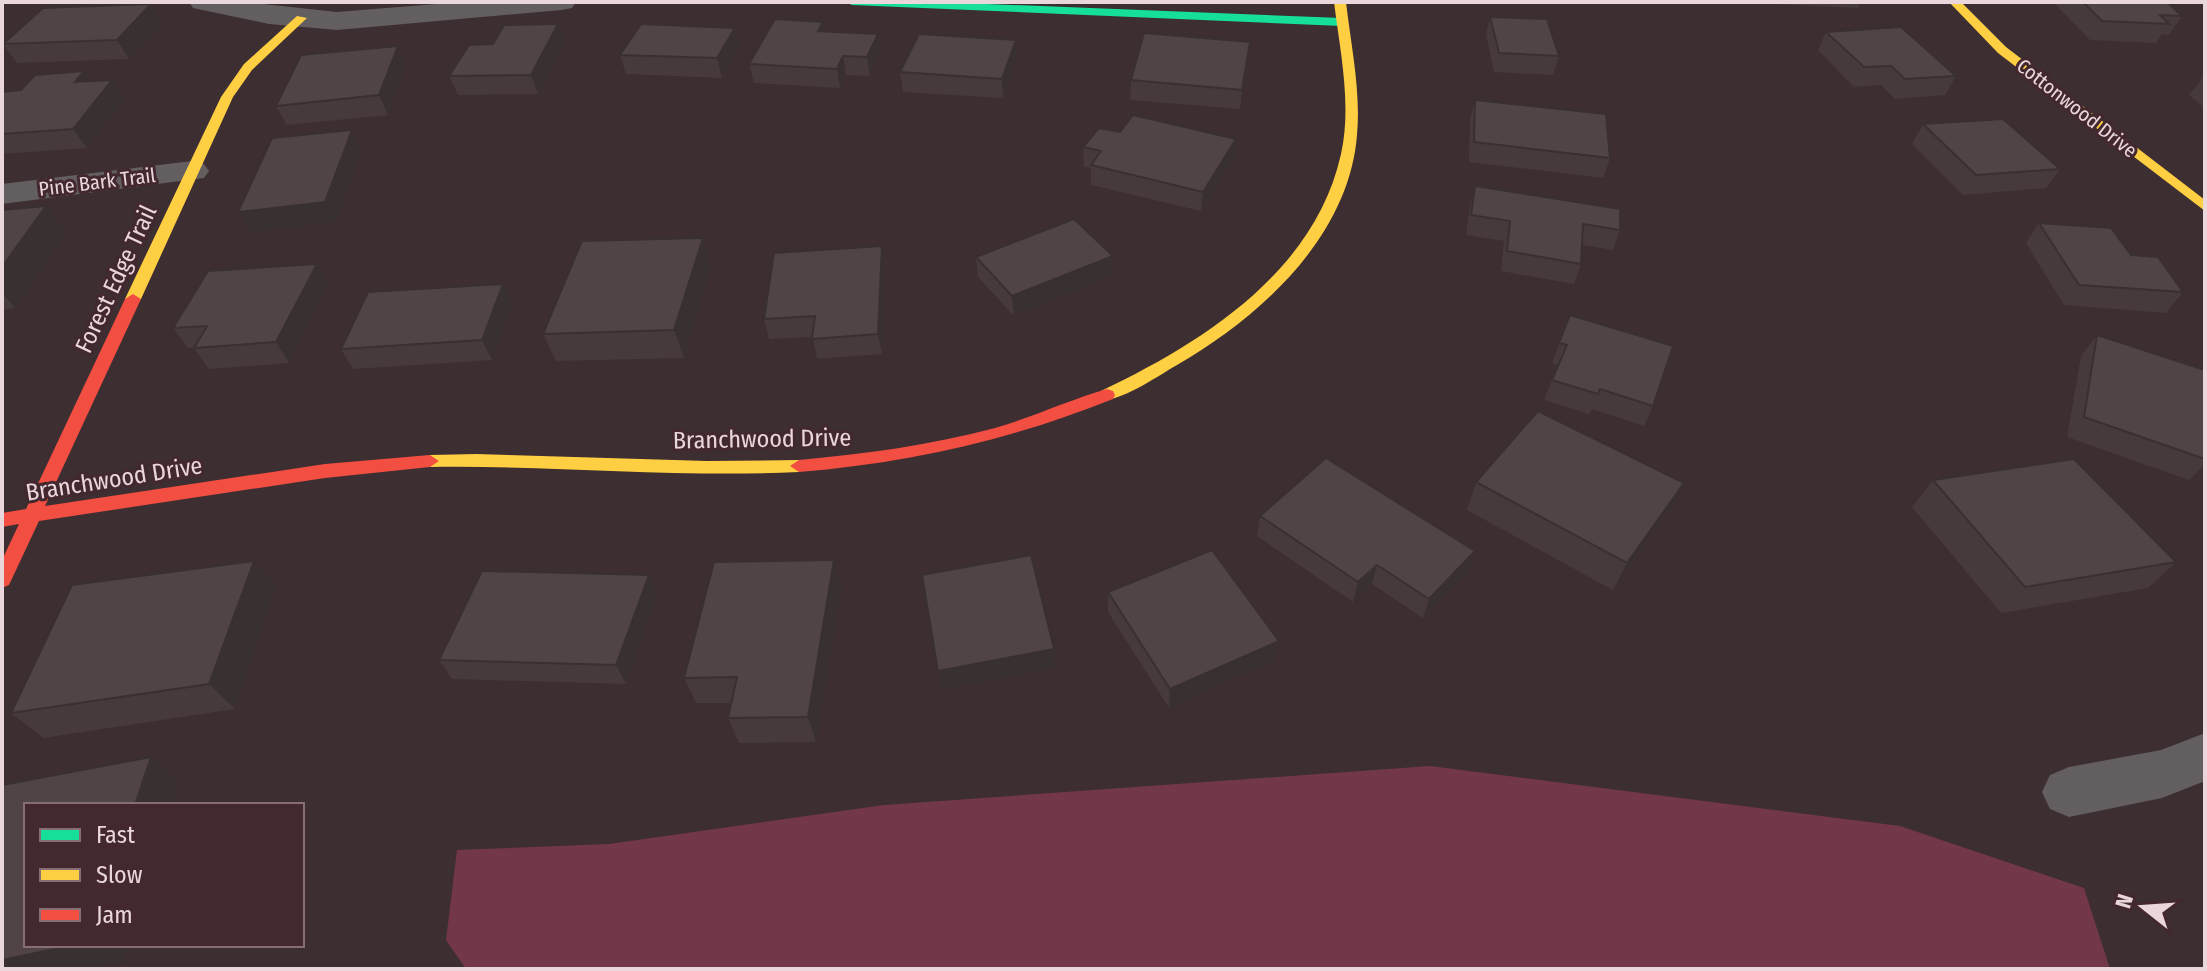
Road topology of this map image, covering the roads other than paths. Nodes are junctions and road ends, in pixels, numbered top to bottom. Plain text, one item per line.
1 (203, 2) edge
2 (562, 2) edge
3 (852, 2) edge
4 (1340, 2) edge
5 (1955, 2) edge
6 (301, 18) junction
7 (1342, 22) junction
8 (192, 171) junction
9 (2, 194) edge
10 (2205, 207) edge
11 (32, 515) junction
12 (2, 520) edge
13 (2, 580) edge
14 (2205, 757) edge
15 (2069, 792) dead end

1 - 6 street
2 - 6 street
3 - 7 street
4 - 7 street, Branchwood Drive
5 - 10 street, Cottonwood Drive
6 - 8 street, Forest Edge Trail
7 - 11 street, Branchwood Drive
8 - 9 street, Pine Bark Trail
8 - 11 street, Forest Edge Trail
11 - 12 street, Branchwood Drive
11 - 13 street, Forest Edge Trail
14 - 15 street

